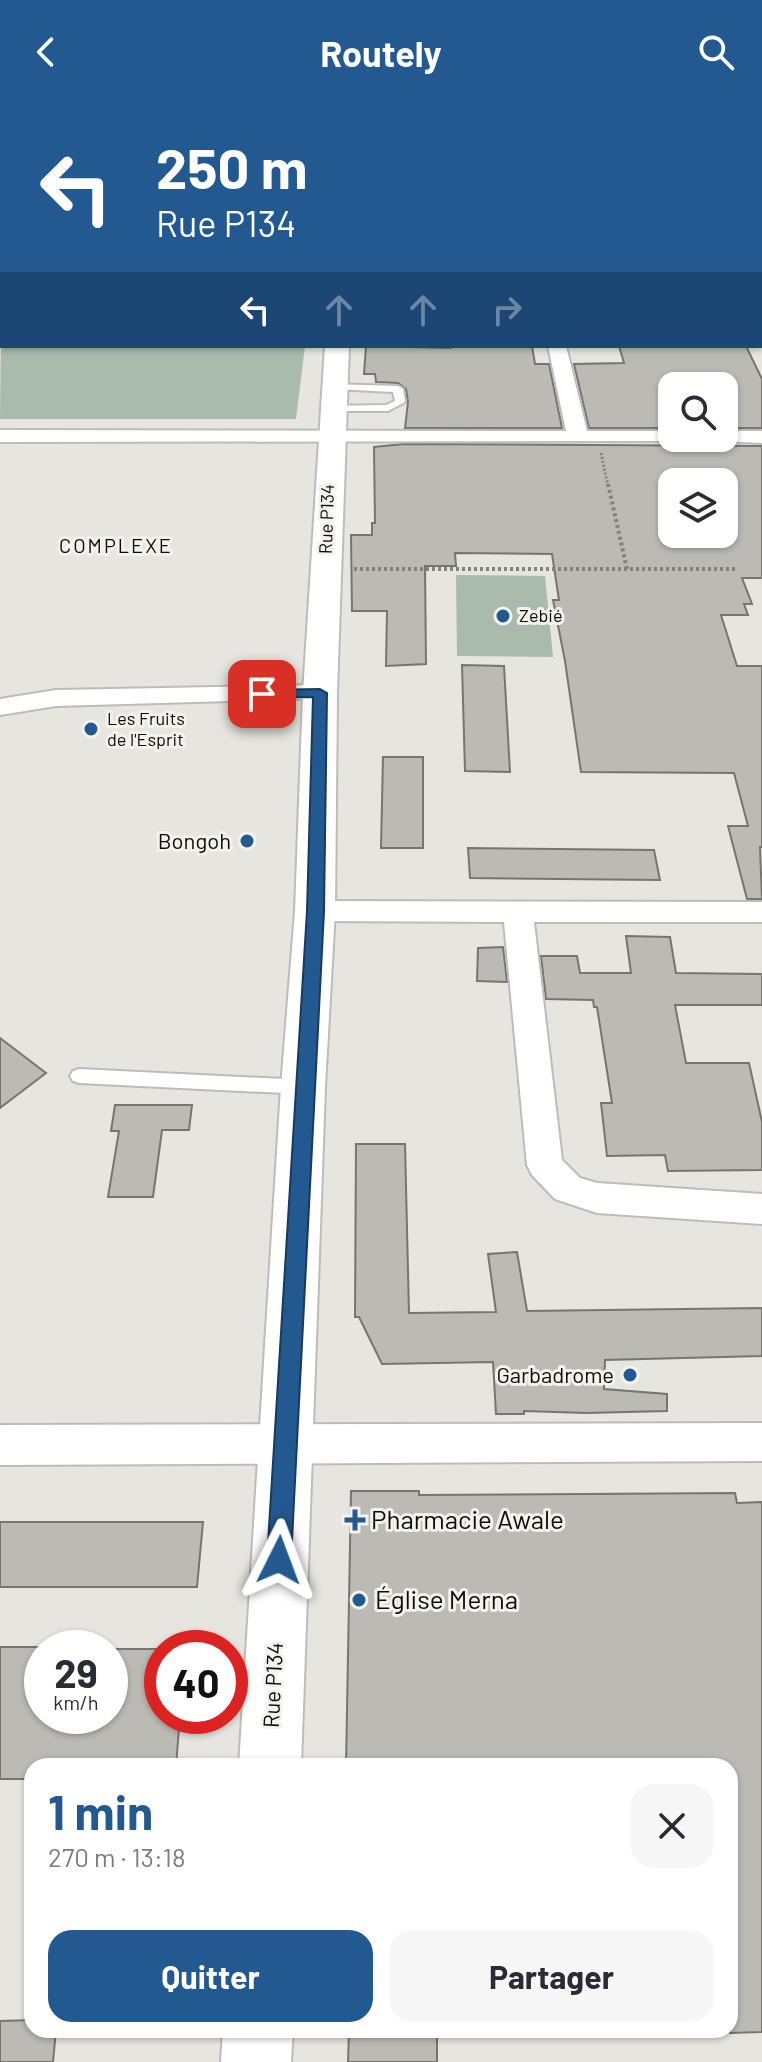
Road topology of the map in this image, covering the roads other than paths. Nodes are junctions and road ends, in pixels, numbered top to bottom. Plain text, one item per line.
1 (337, 348) edge
2 (558, 348) edge
3 (332, 410) junction
4 (0, 436) edge
5 (588, 437) junction
6 (658, 437) edge
7 (738, 437) edge
8 (762, 437) edge
9 (320, 693) junction
10 (0, 707) edge
11 (315, 911) junction
12 (518, 912) junction
13 (762, 912) edge
14 (79, 1076) dead end
15 (303, 1087) junction
16 (762, 1209) edge
17 (285, 1442) junction
18 (762, 1442) edge
19 (0, 1445) edge
20 (270, 1758) edge
21 (258, 2038) edge
22 (256, 2062) edge

1 - 3 street, Rue P134
2 - 5 street
3 - 3 lane
3 - 4 street
3 - 5 street
3 - 9 street, Rue P134
5 - 6 street
7 - 8 street
9 - 10 street
9 - 11 street, Rue P134
11 - 12 street
11 - 15 street, Rue P134
12 - 13 street
12 - 16 street
14 - 15 lane
15 - 17 street, Rue P134
17 - 18 street
17 - 19 street
17 - 20 street, Rue P134
21 - 22 street

